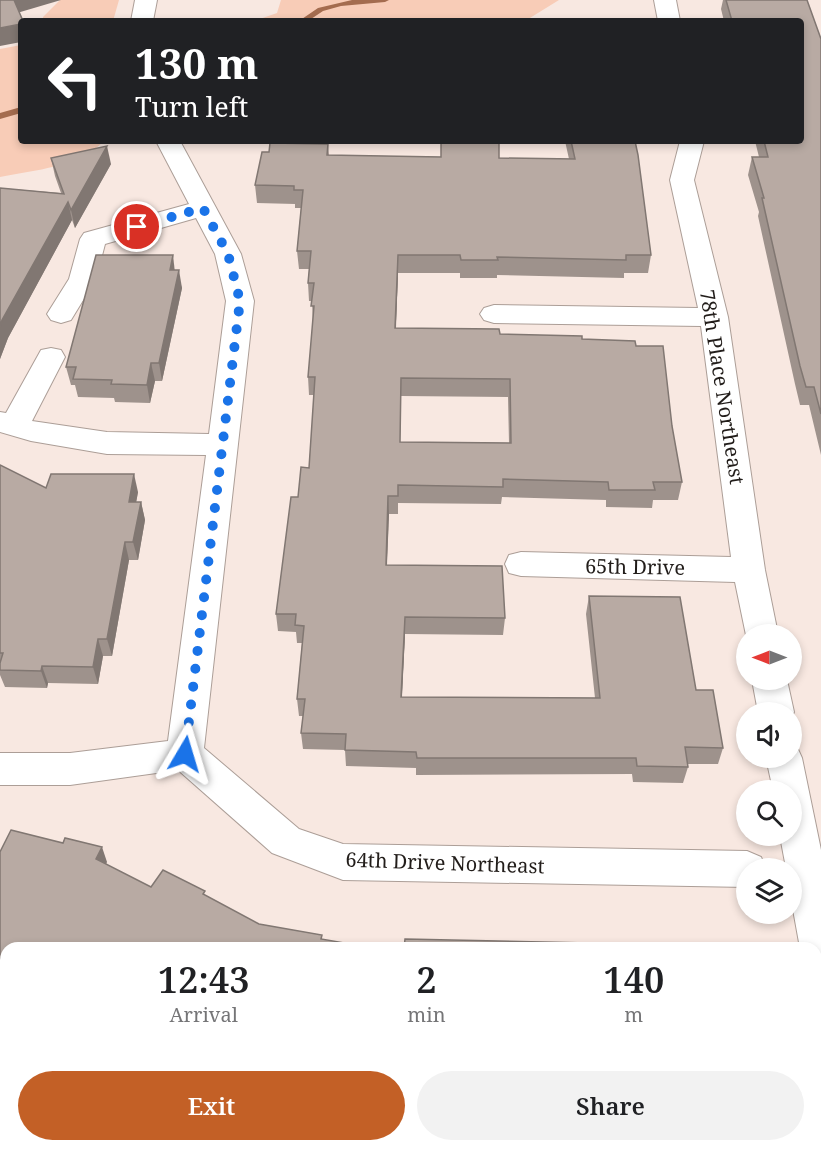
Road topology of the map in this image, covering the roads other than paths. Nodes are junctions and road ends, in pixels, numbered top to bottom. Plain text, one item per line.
1 (146, 0) edge
2 (665, 0) edge
3 (143, 18) edge
4 (668, 18) edge
5 (171, 144) edge
6 (691, 144) edge
7 (203, 208) junction
8 (61, 314) dead end
9 (494, 314) dead end
10 (714, 317) junction
11 (51, 357) dead end
12 (7, 424) edge
13 (224, 445) junction
14 (521, 564) dead end
15 (749, 570) junction
16 (760, 624) edge
17 (185, 754) junction
18 (0, 769) edge
19 (736, 869) edge
20 (802, 881) edge
21 (818, 942) edge

1 - 3 street
2 - 4 street
5 - 7 street
6 - 10 street, 78th Place Northeast
7 - 8 street
7 - 13 street
9 - 10 street
10 - 15 street, 78th Place Northeast
11 - 12 street
12 - 13 street
13 - 17 street
14 - 15 street, 65th Drive
15 - 16 street, 78th Place Northeast
17 - 18 street
17 - 19 street, 64th Drive Northeast
20 - 21 street

